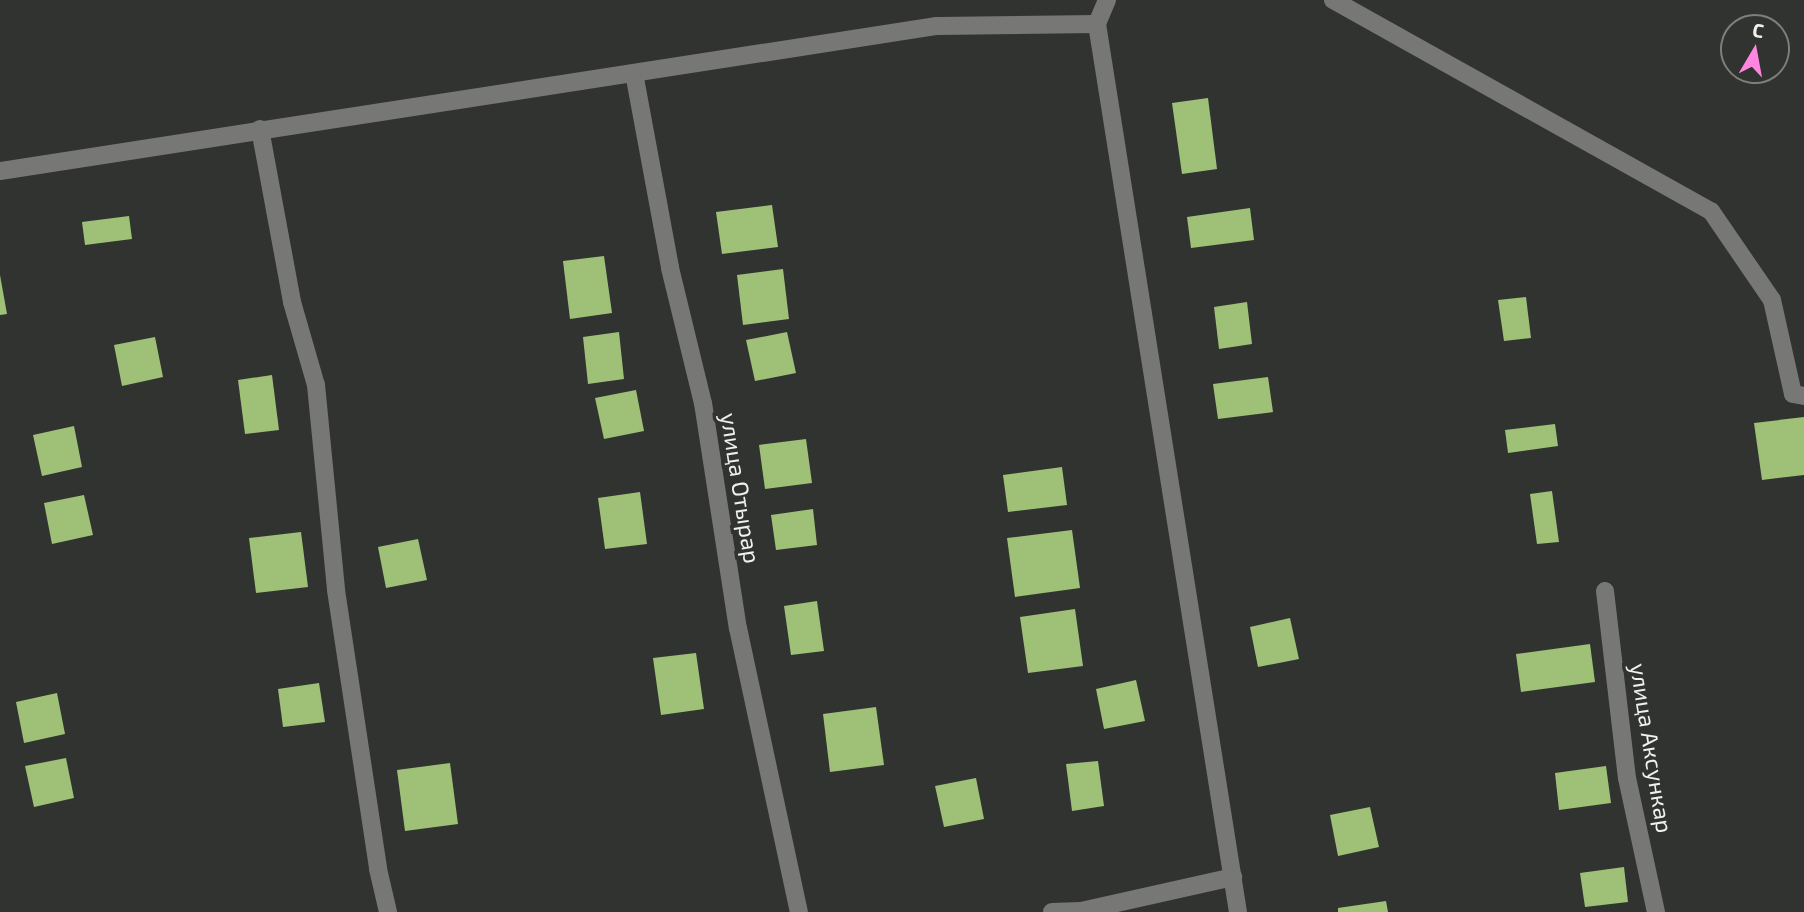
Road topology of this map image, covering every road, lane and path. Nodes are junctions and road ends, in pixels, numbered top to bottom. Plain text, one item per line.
1 (1107, 0) edge
2 (1333, 0) edge
3 (1097, 24) junction
4 (634, 73) junction
5 (260, 129) junction
6 (0, 171) edge
7 (1804, 396) edge
8 (1605, 591) dead end
9 (1233, 877) junction
10 (388, 912) edge
11 (799, 912) edge
12 (1052, 912) edge
13 (1238, 912) edge
14 (1656, 912) edge

1 - 3 street
2 - 7 street
3 - 4 street
3 - 9 street
4 - 5 street
4 - 11 street, улица Отырар
5 - 6 street
5 - 10 street
8 - 14 street, улица Аксункар
9 - 12 street
9 - 13 street

